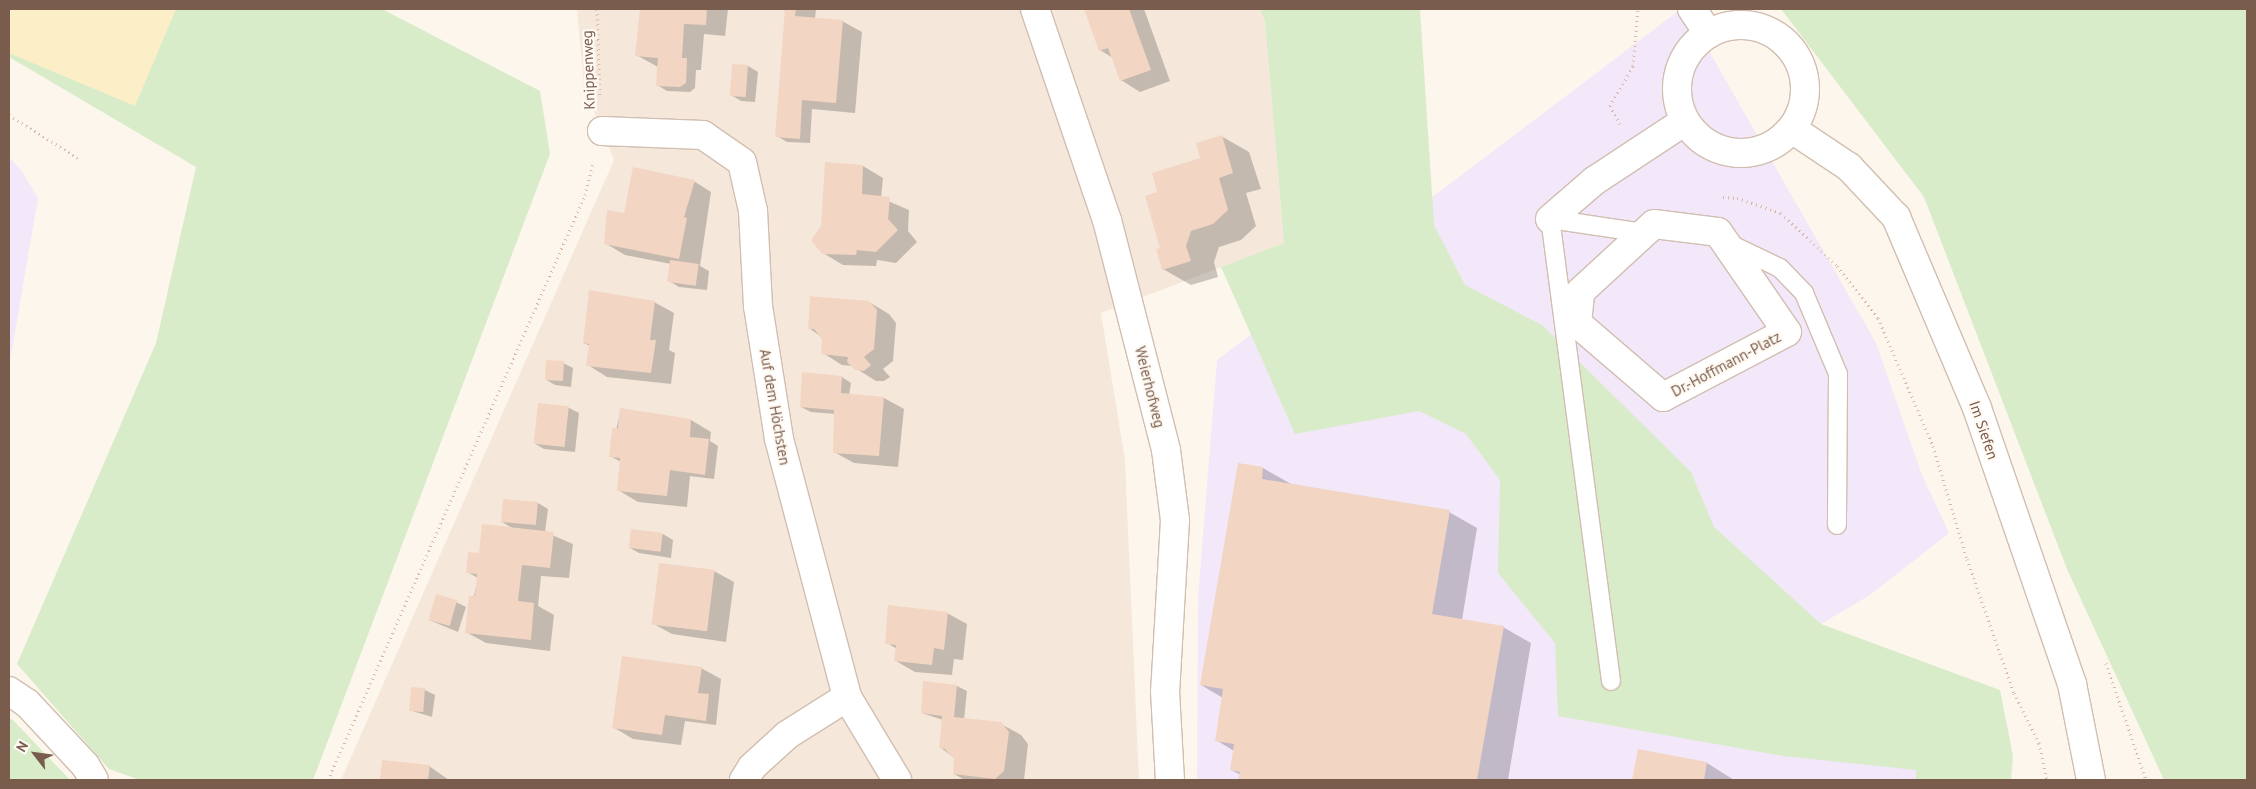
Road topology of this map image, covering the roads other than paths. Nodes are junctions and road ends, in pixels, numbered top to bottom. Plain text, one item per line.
1 (1035, 9) edge
2 (1692, 9) edge
3 (1708, 34) junction
4 (1685, 122) junction
5 (1792, 129) junction
6 (602, 131) road end
7 (1550, 219) junction
8 (1644, 233) junction
9 (1724, 241) junction
10 (1837, 525) dead end
11 (1611, 681) dead end
12 (9, 691) edge
13 (847, 697) junction
14 (94, 780) edge
15 (744, 780) edge
16 (897, 780) edge
17 (1170, 780) edge
18 (2091, 780) edge

1 - 17 street, Weierhofweg
2 - 3 street
3 - 4 street
3 - 5 street
4 - 5 street
4 - 7 street
5 - 18 street, Im Siefen
6 - 13 street, Auf dem Höchsten
7 - 8 lane
7 - 11 lane
8 - 9 street, Dr.-Hoffmann-Platz
8 - 9 street, Dr.-Hoffmann-Platz
9 - 10 lane
12 - 14 street
13 - 15 street
13 - 16 street, Auf dem Höchsten

